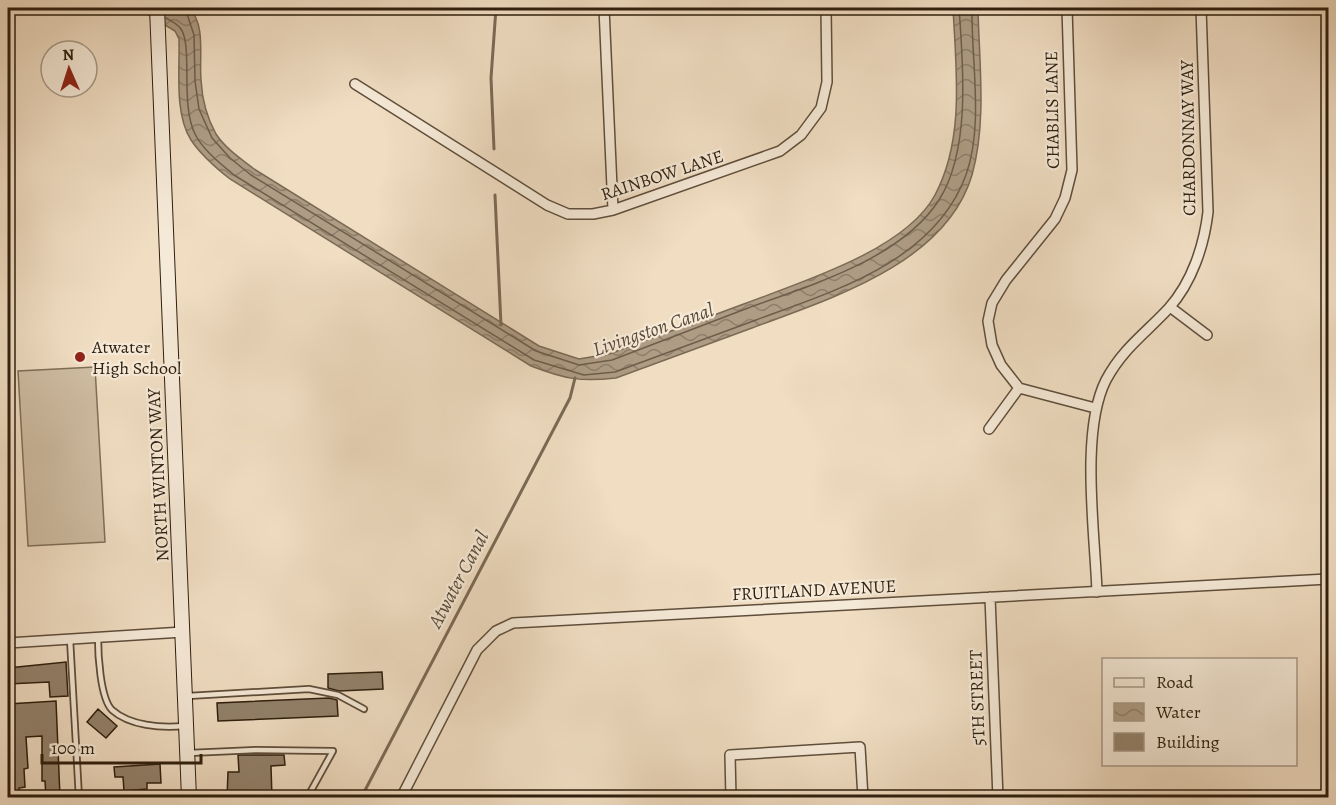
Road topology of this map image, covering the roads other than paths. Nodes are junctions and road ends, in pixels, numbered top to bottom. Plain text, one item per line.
1 (157, 8) edge
2 (604, 8) edge
3 (825, 8) edge
4 (1067, 8) edge
5 (1201, 8) edge
6 (356, 84) dead end
7 (613, 210) junction
8 (1170, 307) junction
9 (1207, 335) dead end
10 (1019, 388) junction
11 (1095, 408) junction
12 (989, 429) dead end
13 (1329, 579) edge
14 (1097, 592) junction
15 (990, 597) junction
16 (183, 632) junction
17 (98, 637) junction
18 (70, 639) junction
19 (8, 642) edge
20 (186, 696) junction
21 (364, 709) dead end
22 (187, 726) junction
23 (188, 753) junction
24 (79, 798) edge
25 (189, 798) edge
26 (307, 798) edge
27 (401, 798) edge
28 (732, 798) edge
29 (863, 798) edge
30 (998, 798) edge

1 - 16 main road, NORTH WINTON WAY
2 - 7 street
3 - 7 street, RAINBOW LANE
4 - 10 street, CHABLIS LANE
5 - 8 street, CHARDONNAY WAY
6 - 7 street, RAINBOW LANE
8 - 9 street
8 - 11 street, CHARDONNAY WAY
10 - 11 street
10 - 12 street
11 - 14 street, CHARDONNAY WAY
13 - 14 street, FRUITLAND AVENUE
14 - 15 street, FRUITLAND AVENUE
15 - 27 street, FRUITLAND AVENUE
15 - 30 street, 5TH STREET
16 - 17 street
16 - 20 main road, NORTH WINTON WAY
17 - 18 street
17 - 22 lane
18 - 19 street
18 - 24 lane
20 - 21 lane
20 - 22 main road, NORTH WINTON WAY
22 - 23 main road, NORTH WINTON WAY
23 - 25 main road, NORTH WINTON WAY
23 - 26 lane
28 - 29 street

